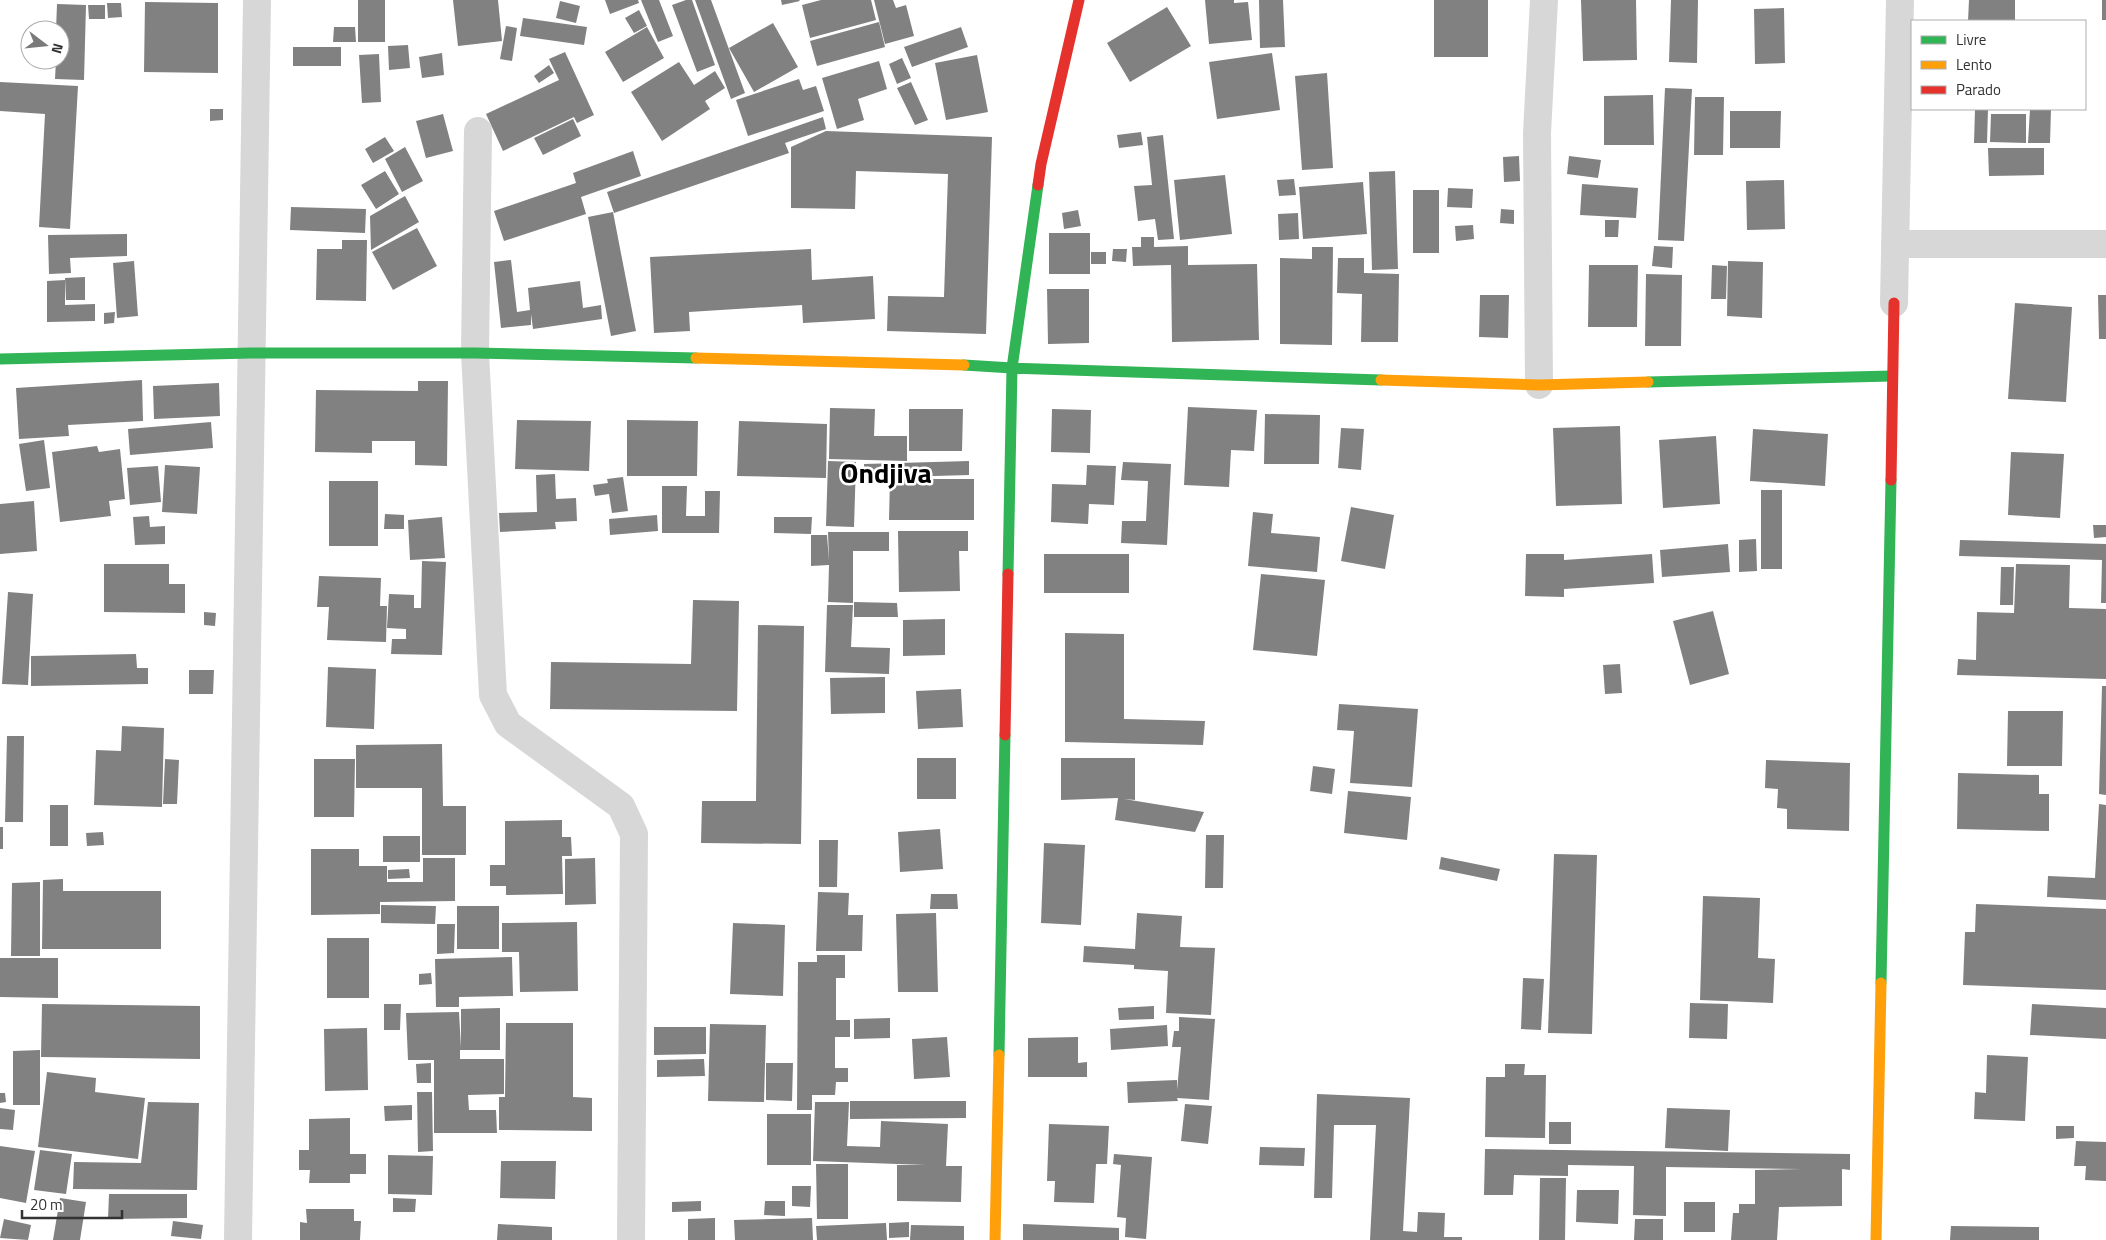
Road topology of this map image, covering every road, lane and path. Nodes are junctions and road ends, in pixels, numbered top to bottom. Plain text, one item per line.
1 (257, 0) edge
2 (1079, 0) edge
3 (1544, 0) edge
4 (1900, 0) edge
5 (478, 131) dead end
6 (1895, 244) junction
7 (2106, 244) edge
8 (1894, 303) joint
9 (251, 353) junction
10 (474, 353) junction
11 (0, 359) edge
12 (1012, 368) junction
13 (1892, 376) junction
14 (1539, 385) junction
15 (238, 1240) edge
16 (631, 1240) edge
17 (995, 1240) edge
18 (1876, 1240) edge

1 - 9 street
2 - 12 street
3 - 14 street
4 - 6 street
5 - 10 street
6 - 7 street
6 - 8 street
8 - 13 street
9 - 10 street
9 - 11 street
9 - 15 street
10 - 12 street
10 - 16 street
12 - 14 street
12 - 17 street
13 - 14 street
13 - 18 street

